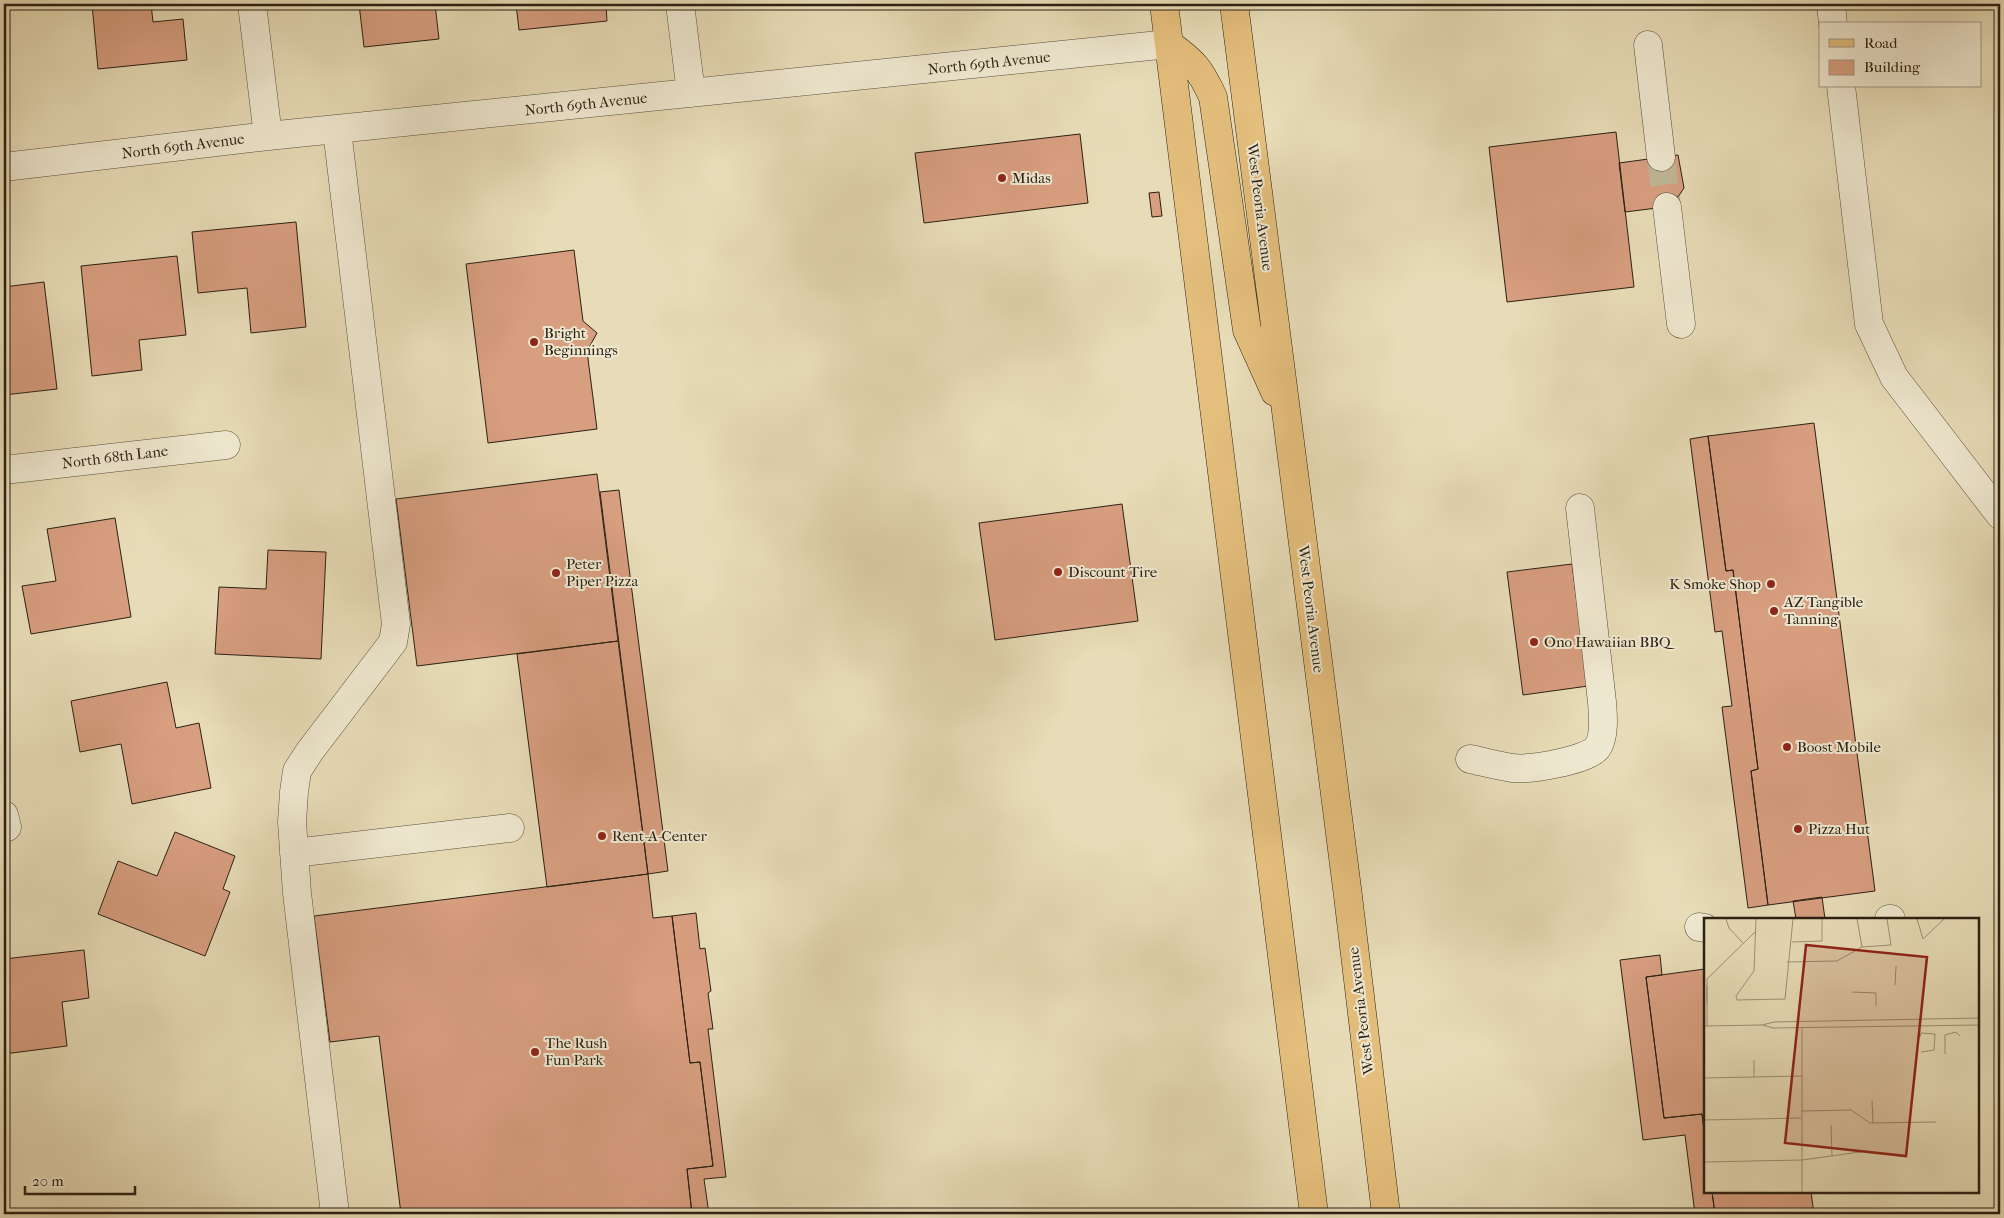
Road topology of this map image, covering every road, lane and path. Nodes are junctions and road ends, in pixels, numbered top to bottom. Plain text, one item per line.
1 (252, 4) edge
2 (680, 4) edge
3 (1164, 4) edge
4 (1234, 4) edge
5 (1830, 4) edge
6 (1833, 22) edge
7 (1169, 44) junction
8 (1648, 45) dead end
9 (1840, 88) edge
10 (691, 93) junction
11 (336, 130) junction
12 (268, 136) junction
13 (1662, 158) tunnel mouth
14 (4, 167) edge
15 (1667, 207) tunnel mouth
16 (1681, 324) dead end
17 (1287, 419) junction
18 (226, 444) dead end
19 (4, 470) edge
20 (1580, 508) dead end
21 (2000, 515) edge
22 (1470, 760) dead end
23 (510, 828) dead end
24 (294, 853) junction
25 (335, 1214) edge
26 (1314, 1214) edge
27 (1386, 1214) edge

1 - 12 street
2 - 10 street
3 - 7 main road
4 - 17 main road, West Peoria Avenue
5 - 6 street
7 - 10 street, North 69th Avenue
7 - 17 main road
7 - 26 main road
8 - 13 street
9 - 21 street
10 - 11 street, North 69th Avenue
11 - 12 street, North 69th Avenue
11 - 24 street
12 - 14 street, North 69th Avenue
15 - 16 street
17 - 27 main road, West Peoria Avenue
18 - 19 street, North 68th Lane
20 - 22 street
23 - 24 street
24 - 25 street

